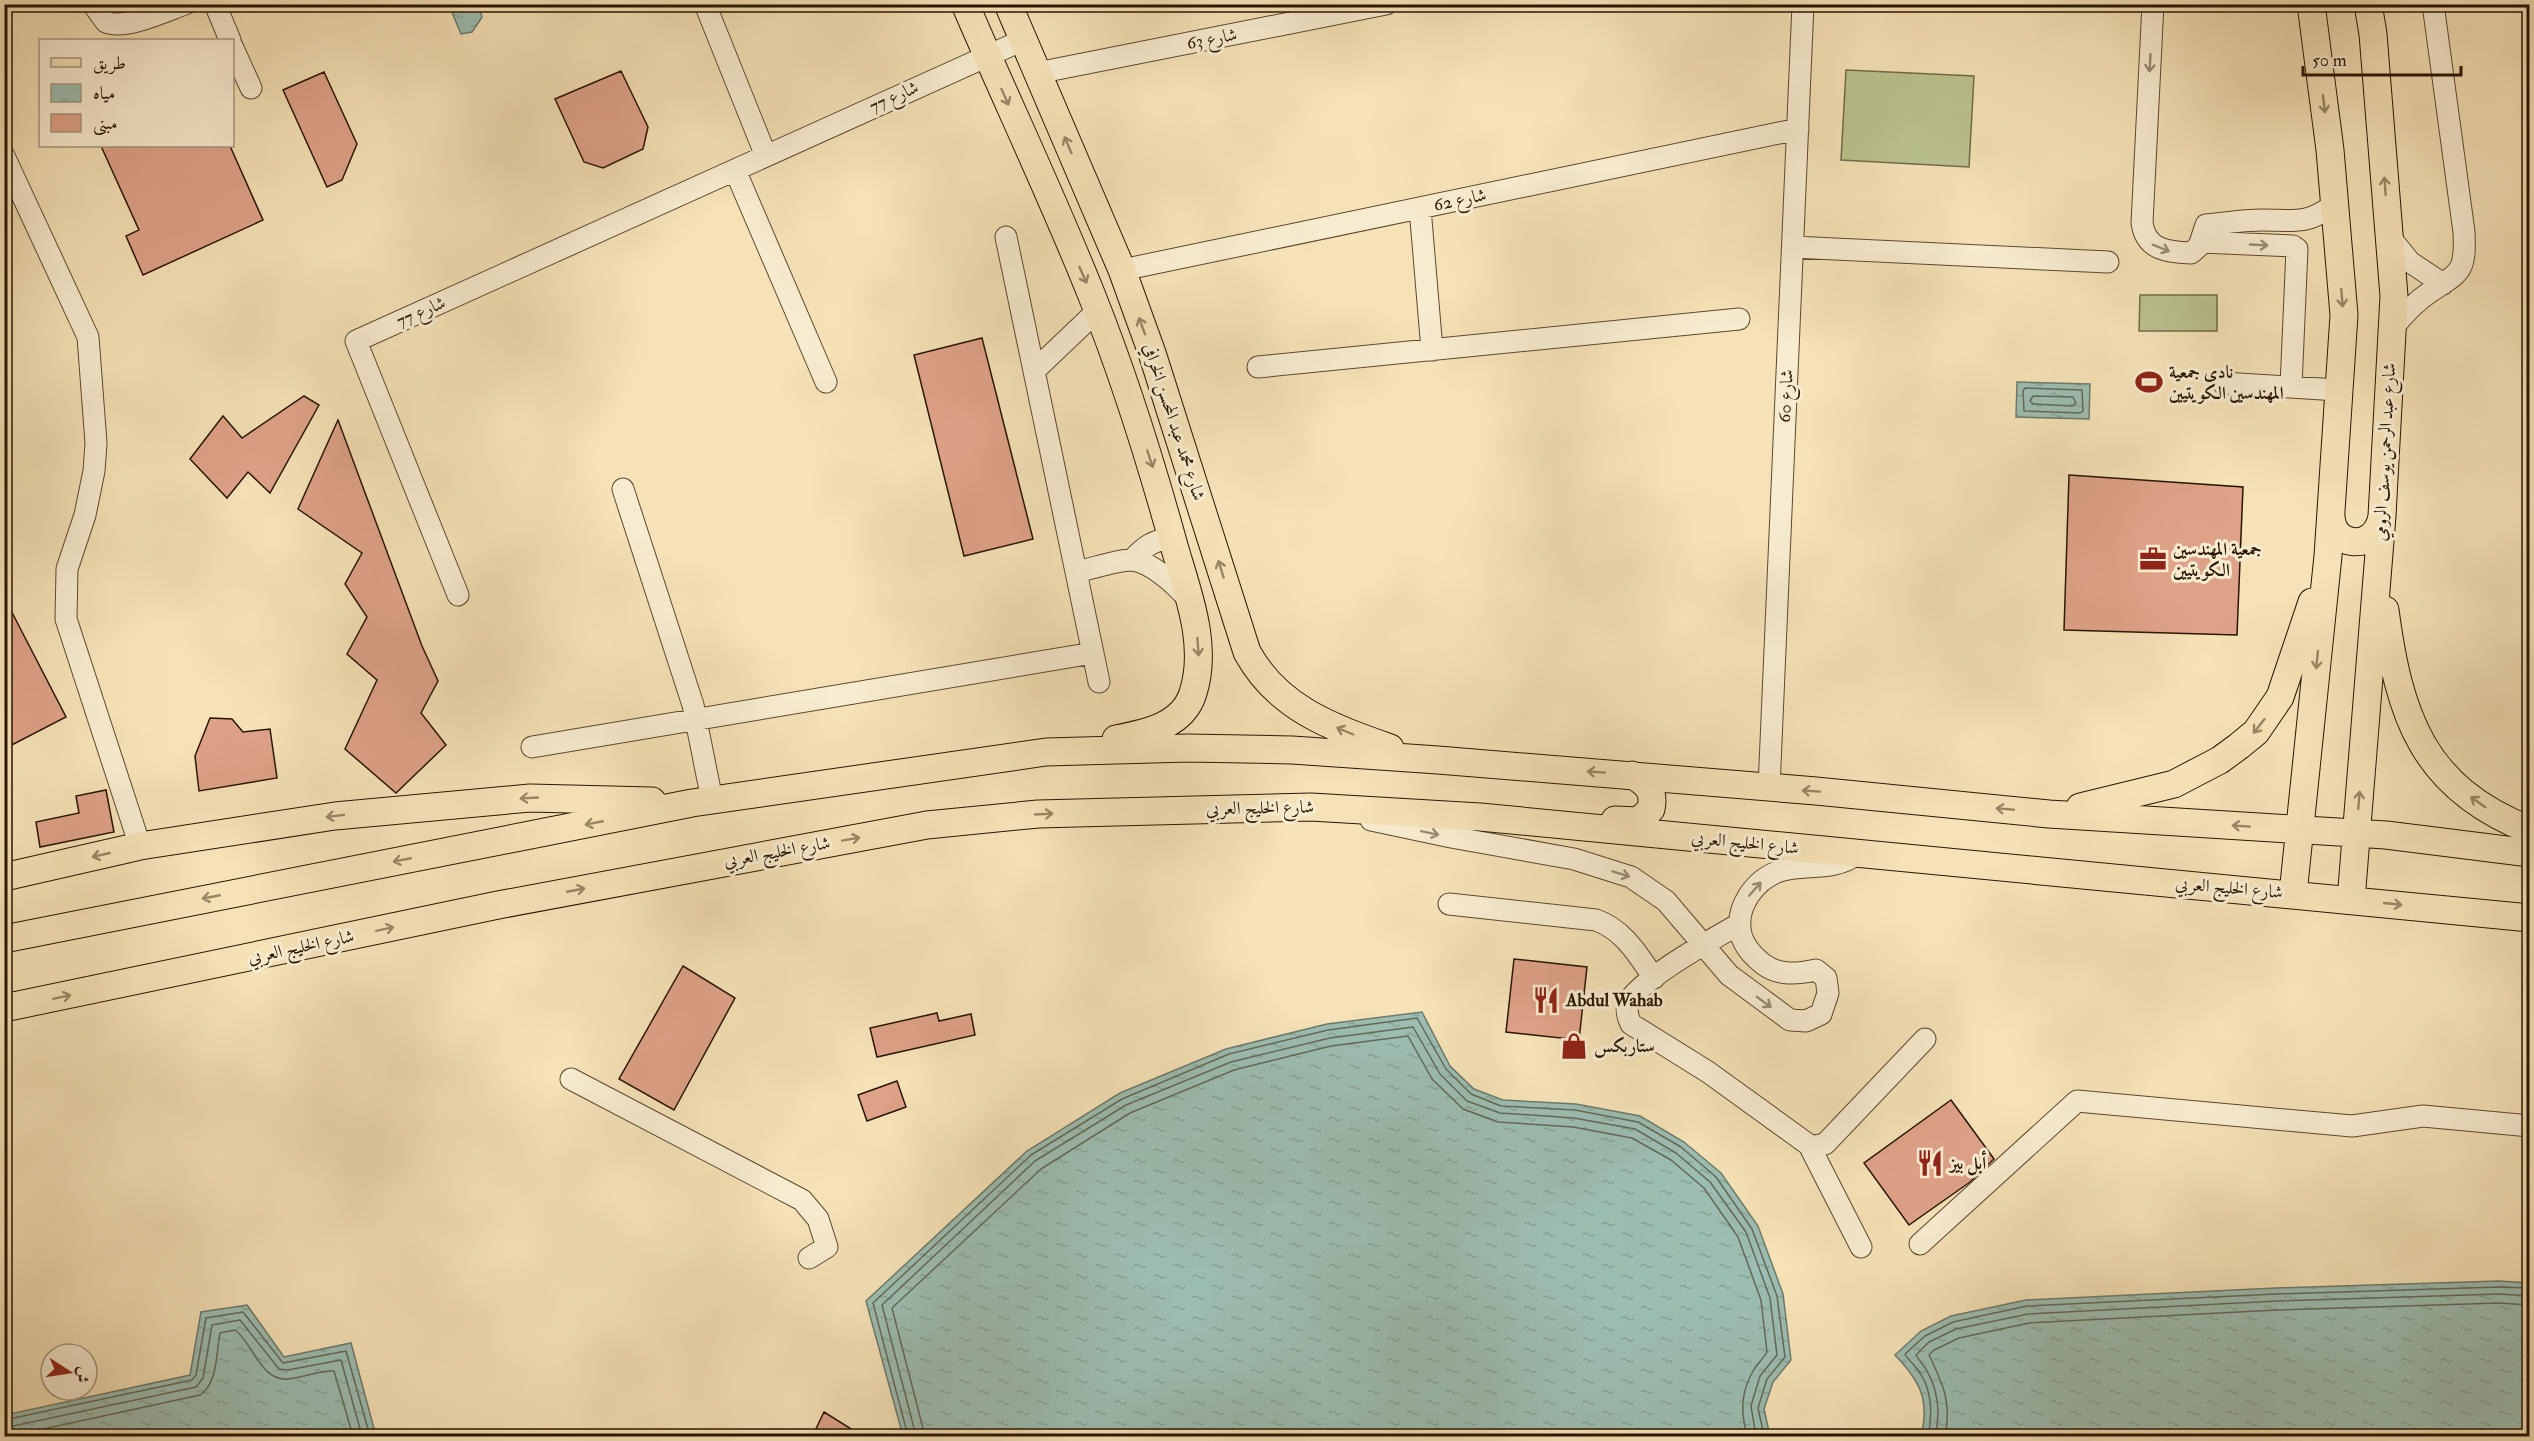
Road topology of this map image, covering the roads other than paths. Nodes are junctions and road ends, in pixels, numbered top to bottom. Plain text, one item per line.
1 (93, 4) edge
2 (185, 4) edge
3 (214, 4) edge
4 (705, 4) edge
5 (965, 4) edge
6 (1008, 4) edge
7 (1386, 4) edge
8 (1803, 4) edge
9 (2153, 4) edge
10 (2311, 4) edge
11 (2368, 4) edge
12 (2433, 4) edge
13 (144, 11) edge
14 (230, 39) edge
15 (1023, 40) junction
16 (234, 50) edge
17 (987, 55) junction
18 (1037, 73) junction
19 (251, 88) dead end
20 (1798, 129) junction
21 (4, 156) edge
22 (766, 156) junction
23 (735, 170) junction
24 (2334, 204) junction
25 (1420, 208) junction
26 (2203, 234) junction
27 (2388, 234) junction
28 (1006, 237) dead end
29 (1793, 247) junction
30 (2108, 261) dead end
31 (1122, 270) junction
32 (2443, 284) junction
33 (1098, 310) junction
34 (1739, 319) dead end
35 (2392, 329) junction
36 (1432, 350) junction
37 (1258, 367) dead end
38 (1034, 371) junction
39 (826, 382) dead end
40 (2223, 383) dead end
41 (2291, 387) junction
42 (2338, 390) junction
43 (623, 489) dead end
44 (1200, 501) junction
45 (2331, 511) junction
46 (2382, 516) junction
47 (1170, 530) junction
48 (2380, 550) junction
49 (2328, 556) junction
50 (1132, 560) junction
51 (1076, 572) junction
52 (458, 595) dead end
53 (1189, 600) junction
54 (1093, 653) junction
55 (1099, 681) dead end
56 (695, 719) junction
57 (532, 747) dead end
58 (1046, 752) junction
59 (1419, 759) junction
60 (1632, 775) junction
61 (1769, 788) junction
62 (702, 801) junction
63 (1311, 807) junction
64 (2049, 813) junction
65 (1480, 817) junction
66 (2300, 828) junction
67 (2529, 830) edge
68 (2356, 833) junction
69 (140, 846) junction
70 (2529, 853) edge
71 (1857, 854) junction
72 (4, 877) edge
73 (2293, 894) junction
74 (2351, 900) junction
75 (1449, 904) dead end
76 (2529, 918) edge
77 (1739, 924) junction
78 (4, 939) edge
79 (1704, 945) junction
80 (1654, 978) junction
81 (4, 1008) edge
82 (1925, 1039) dead end
83 (571, 1079) dead end
84 (2529, 1126) edge
85 (1809, 1145) junction
86 (1920, 1244) dead end
87 (1861, 1247) dead end
88 (809, 1258) dead end

1 - 13 street
2 - 13 street
3 - 14 street
4 - 22 street
5 - 17 main road, شارع محمد عبد المحسن الخرافي
6 - 15 main road, شارع محمد عبد المحسن الخرافي
7 - 18 street, شارع 63
8 - 20 street, شارع 60
9 -> 26 street
10 -> 24 main road
27 -> 11 main road, شارع عبد الرحمن يوسف الرومي
12 - 32 street
15 - 17 street, شارع 77
15 - 18 main road, شارع محمد عبد المحسن الخرافي
16 - 19 street
17 - 22 street, شارع 77
17 -> 33 main road, شارع محمد عبد المحسن الخرافي
31 -> 18 main road, شارع محمد عبد المحسن الخرافي
20 - 25 street, شارع 62
20 - 29 street, شارع 60
21 - 69 street
22 - 23 street, شارع 77
23 - 39 street
23 - 52 street, شارع 77
24 - 26 street
24 -> 42 main road
25 - 31 street, شارع 62
25 - 36 street
26 -> 41 street
27 - 32 street
27 - 35 main road, شارع عبد الرحمن يوسف الرومي
28 - 38 street
29 - 30 street
29 - 61 street, شارع 60
44 -> 31 main road, شارع محمد عبد المحسن الخرافي
32 - 35 street
33 - 38 street
33 -> 47 main road, شارع محمد عبد المحسن الخرافي
34 - 36 street
35 - 46 main road, شارع عبد الرحمن يوسف الرومي
36 - 37 street
38 - 51 street
40 - 41 street
41 - 42 street
42 - 45 main road
43 - 56 street
44 - 47 main road
59 -> 44 main road, شارع محمد عبد المحسن الخرافي
45 - 46 main road
45 - 49 main road
46 - 48 main road, شارع عبد الرحمن يوسف الرومي
47 - 50 street
47 - 53 main road, شارع محمد عبد المحسن الخرافي
67 -> 48 main road
68 -> 48 main road, شارع عبد الرحمن يوسف الرومي
49 -> 64 main road
49 -> 66 main road
50 - 51 street
50 - 53 street
51 - 54 street
53 -> 58 main road, شارع محمد عبد المحسن الخرافي
54 - 55 street
54 - 56 street
56 - 57 street
56 - 62 street
58 - 59 main road
58 - 62 main road
60 -> 59 main road
60 - 61 main road
60 - 65 main road
64 -> 61 main road
62 -> 69 main road
62 -> 78 main road
63 - 65 main road, شارع الخليج العربي
63 -> 79 street
81 -> 63 main road, شارع الخليج العربي
66 -> 64 main road
65 - 71 main road, شارع الخليج العربي
66 - 68 main road
66 - 73 main road
68 - 70 main road
68 - 74 main road, شارع عبد الرحمن يوسف الرومي
69 -> 72 main road
71 - 73 main road, شارع الخليج العربي
77 -> 71 street
73 - 74 main road, شارع الخليج العربي
74 -> 76 main road, شارع الخليج العربي
75 - 80 street
77 - 79 street
79 -> 77 street
79 - 80 street
80 - 85 street
82 - 85 street
83 - 88 street
84 - 86 street
85 - 87 street

